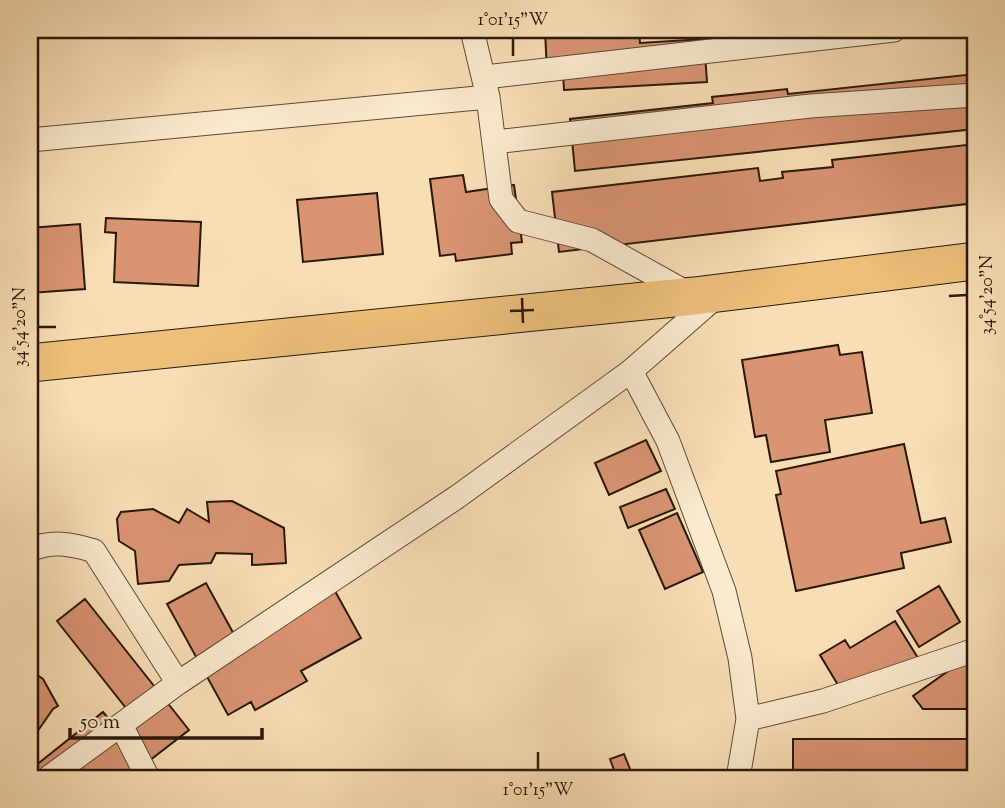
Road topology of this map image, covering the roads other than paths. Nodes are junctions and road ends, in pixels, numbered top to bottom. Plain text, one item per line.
1 (472, 30) edge
2 (894, 30) edge
3 (486, 87) junction
4 (975, 95) edge
5 (30, 140) edge
6 (495, 142) junction
7 (975, 261) edge
8 (707, 295) junction
9 (30, 363) edge
10 (631, 371) junction
11 (30, 550) edge
12 (975, 650) edge
13 (178, 684) junction
14 (748, 719) junction
15 (122, 727) junction
16 (48, 778) edge
17 (148, 778) edge
18 (738, 778) edge

1 - 3 street
2 - 3 street
3 - 5 street
3 - 6 street
4 - 6 street
6 - 8 street
7 - 8 main road
8 - 9 main road
8 - 10 street
10 - 13 street
10 - 14 street
11 - 13 street
12 - 14 street
13 - 15 street
14 - 18 street
15 - 16 street
15 - 17 street

